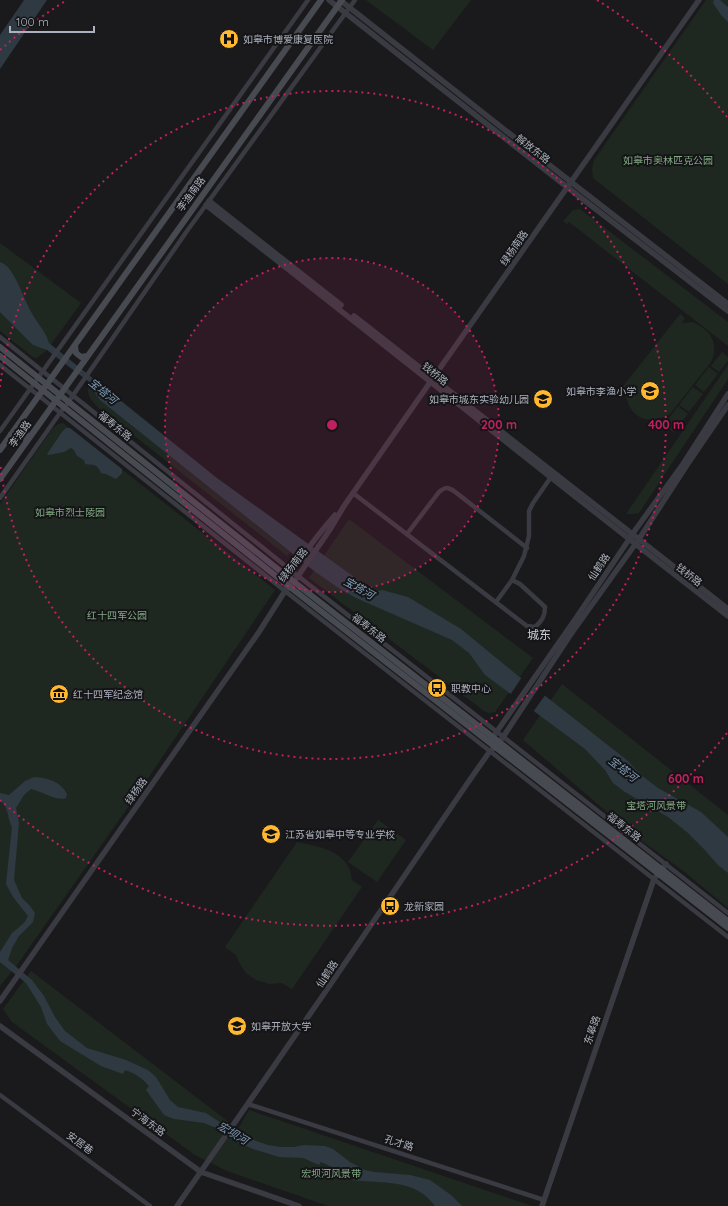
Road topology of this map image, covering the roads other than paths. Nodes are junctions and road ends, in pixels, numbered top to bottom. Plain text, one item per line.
1 (308, 0) edge
2 (321, 0) edge
3 (328, 0) edge
4 (341, 0) edge
5 (355, 0) edge
6 (699, 0) edge
7 (337, 6) junction
8 (350, 7) junction
9 (346, 13) junction
10 (571, 182) junction
11 (567, 187) junction
12 (207, 203) junction
13 (728, 304) edge
14 (728, 311) edge
15 (0, 337) edge
16 (75, 346) junction
17 (0, 348) edge
18 (0, 356) edge
19 (87, 356) junction
20 (0, 365) edge
21 (43, 371) junction
22 (38, 377) junction
23 (52, 378) junction
24 (432, 380) junction
25 (34, 383) junction
26 (45, 387) junction
27 (30, 389) junction
28 (65, 389) junction
29 (728, 394) edge
30 (73, 395) junction
31 (39, 396) junction
32 (59, 398) junction
33 (728, 405) edge
34 (53, 406) junction
35 (65, 407) junction
36 (0, 431) edge
37 (10, 435) junction
38 (24, 447) junction
39 (0, 450) edge
40 (551, 477) junction
41 (0, 480) edge
42 (353, 493) junction
43 (0, 498) edge
44 (326, 529) junction
45 (407, 534) junction
46 (631, 537) junction
47 (637, 542) junction
48 (527, 548) junction
49 (292, 580) junction
50 (512, 580) junction
51 (496, 602) junction
52 (728, 609) edge
53 (728, 616) edge
54 (497, 732) junction
55 (503, 736) junction
56 (491, 740) junction
57 (497, 745) junction
58 (490, 751) junction
59 (662, 868) junction
60 (654, 878) junction
61 (728, 913) edge
62 (728, 921) edge
63 (728, 928) edge
64 (728, 936) edge
65 (0, 1001) edge
66 (0, 1026) edge
67 (0, 1095) edge
68 (248, 1104) junction
69 (201, 1172) junction
70 (544, 1200) junction
71 (150, 1206) edge
72 (177, 1206) edge
73 (299, 1206) edge
74 (542, 1206) edge

1 - 21 street
2 - 16 main road, 李渔南路
3 - 7 street, 解放东路
4 - 7 main road, 李渔南路
4 - 8 street, 解放东路
5 - 8 street
6 - 10 street, 绿杨南路
7 - 9 street, 解放东路
7 - 19 main road, 李渔南路
8 - 9 street
8 - 10 street, 解放东路
9 - 11 street, 解放东路
9 - 12 street
10 - 11 street, 绿杨南路
10 - 13 street, 解放东路
11 - 14 street, 解放东路
11 - 24 street, 绿杨南路
12 - 24 street, 钱桥路
12 - 30 street
15 - 21 street
16 - 19 main road
16 - 23 main road, 李渔南路
17 - 22 main road, 福寿东路
18 - 25 main road, 福寿东路
19 - 28 main road, 李渔南路
20 - 27 street
21 - 22 street
21 - 23 street
22 - 25 street
22 - 26 main road, 福寿东路
23 - 26 main road, 李渔南路
23 - 28 street
24 - 40 street, 钱桥路
24 - 42 street, 绿杨南路
24 - 46 street, 钱桥路
25 - 26 main road, 福寿东路
25 - 27 street
26 - 31 main road, 李渔路
26 - 32 main road, 福寿东路
27 - 31 street
27 - 36 street
28 - 30 street
28 - 32 main road, 李渔南路
29 - 46 street, 仙鹤路
30 - 35 street
30 - 49 street
31 - 34 street
31 - 37 main road, 李渔路
32 - 34 main road, 李渔路
32 - 35 main road, 福寿东路
33 - 47 street, 仙鹤路
34 - 35 street
34 - 38 main road, 李渔路
35 - 43 street
35 - 49 main road, 福寿东路
35 - 49 street
37 - 38 main road
37 - 39 main road, 李渔路
38 - 41 main road, 李渔路
40 - 46 street, 钱桥路
40 - 48 street
42 - 44 street, 绿杨南路
42 - 45 street
44 - 49 street, 绿杨南路
44 - 49 street, 绿杨南路
45 - 48 street
45 - 51 street
46 - 47 street, 钱桥路
46 - 54 street, 仙鹤路
47 - 52 street, 钱桥路
47 - 53 street, 钱桥路
47 - 55 street, 仙鹤路
48 - 50 street
49 - 54 street
49 - 56 main road, 福寿东路
49 - 58 street
49 - 65 street, 绿杨路
50 - 51 street
50 - 51 street
54 - 55 street
54 - 56 street, 仙鹤路
55 - 57 street, 仙鹤路
55 - 59 street
56 - 57 main road, 福寿东路
56 - 58 street
57 - 58 street, 仙鹤路
57 - 59 main road, 福寿东路
58 - 60 street
58 - 68 street, 仙鹤路
59 - 60 street, 东皋路
59 - 61 street
59 - 62 main road, 福寿东路
59 - 63 main road, 福寿东路
60 - 64 street
60 - 70 street, 东皋路
66 - 69 street, 宁海东路
67 - 71 street, 安居巷
68 - 69 street, 仙鹤路
68 - 70 street, 孔才路
69 - 72 street, 仙鹤路
69 - 73 street, 宁海东路
70 - 74 street, 东皋路

